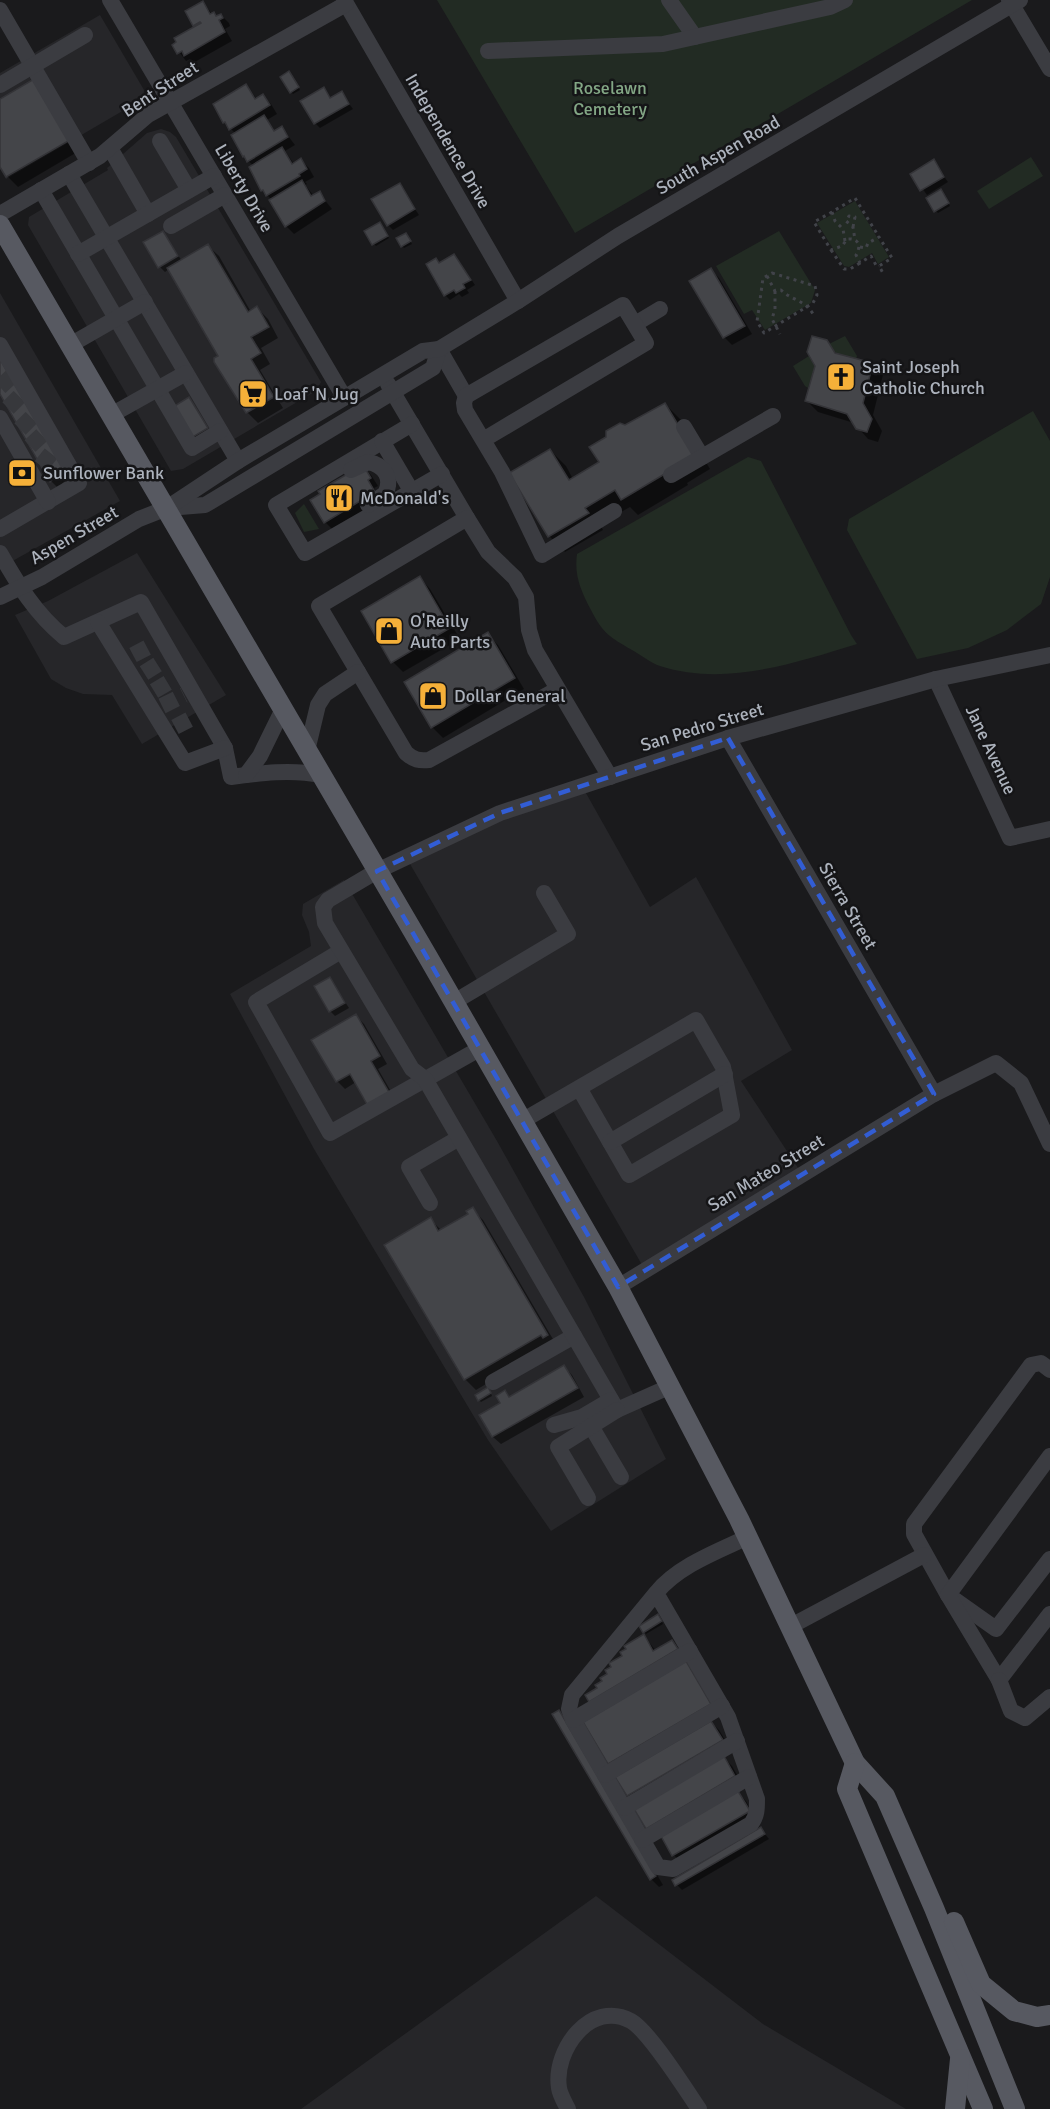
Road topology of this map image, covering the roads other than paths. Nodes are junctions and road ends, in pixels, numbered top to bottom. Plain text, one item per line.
1 (110, 0) edge
2 (669, 0) edge
3 (845, 0) edge
4 (345, 2) edge
5 (1014, 2) edge
6 (0, 10) edge
7 (85, 35) dead end
8 (694, 37) junction
9 (488, 51) dead end
10 (32, 66) junction
11 (1050, 69) edge
12 (0, 85) edge
13 (171, 102) junction
14 (160, 141) dead end
15 (110, 148) junction
16 (89, 163) junction
17 (69, 174) junction
18 (214, 176) junction
19 (41, 190) junction
20 (189, 190) junction
21 (225, 195) junction
22 (0, 214) edge
23 (148, 214) junction
24 (0, 225) edge
25 (171, 226) dead end
26 (107, 238) junction
27 (78, 254) junction
28 (518, 301) junction
29 (145, 302) junction
30 (660, 309) dead end
31 (117, 318) junction
32 (635, 324) junction
33 (0, 345) edge
34 (70, 345) junction
35 (439, 349) junction
36 (186, 373) junction
37 (383, 374) junction
38 (158, 389) junction
39 (393, 392) junction
40 (466, 396) junction
41 (344, 397) junction
42 (3, 414) edge
43 (111, 415) junction
44 (773, 416) dead end
45 (412, 423) junction
46 (684, 426) dead end
47 (220, 431) junction
48 (483, 440) junction
49 (382, 441) junction
50 (702, 457) junction
51 (238, 462) junction
52 (442, 474) junction
53 (671, 475) dead end
54 (412, 492) junction
55 (48, 502) junction
56 (167, 508) junction
57 (614, 511) dead end
58 (280, 512) junction
59 (467, 518) junction
60 (0, 529) edge
61 (299, 544) junction
62 (0, 553) edge
63 (20, 588) junction
64 (0, 597) edge
65 (98, 622) junction
66 (1050, 655) edge
67 (358, 672) junction
68 (936, 679) junction
69 (558, 689) junction
70 (283, 709) junction
71 (728, 738) junction
72 (225, 748) junction
73 (307, 751) junction
74 (246, 775) junction
75 (321, 775) junction
76 (610, 777) junction
77 (1050, 829) edge
78 (377, 871) junction
79 (544, 892) dead end
80 (341, 951) junction
81 (454, 1002) junction
82 (481, 1048) junction
83 (725, 1074) junction
84 (425, 1079) junction
85 (579, 1088) junction
86 (934, 1094) junction
87 (522, 1121) junction
88 (459, 1138) junction
89 (610, 1142) junction
90 (1050, 1144) edge
91 (430, 1203) dead end
92 (618, 1287) junction
93 (574, 1336) junction
94 (1050, 1370) edge
95 (494, 1382) dead end
96 (671, 1386) junction
97 (614, 1405) junction
98 (554, 1425) dead end
99 (591, 1426) junction
100 (1050, 1456) edge
101 (621, 1477) dead end
102 (588, 1498) dead end
103 (748, 1537) junction
104 (924, 1555) junction
105 (1050, 1559) edge
106 (656, 1593) junction
107 (948, 1595) junction
108 (1050, 1614) edge
109 (790, 1626) junction
110 (690, 1651) junction
111 (999, 1680) junction
112 (1050, 1697) edge
113 (722, 1706) junction
114 (573, 1720) junction
115 (737, 1741) junction
116 (855, 1763) junction
117 (605, 1775) junction
118 (749, 1778) junction
119 (624, 1808) junction
120 (642, 1840) junction
121 (934, 1908) junction
122 (1050, 2015) edge
123 (960, 2056) junction
124 (568, 2109) edge
125 (699, 2109) edge
126 (955, 2109) edge
127 (983, 2109) edge
128 (1015, 2109) edge

1 - 13 street, Liberty Drive
2 - 8 street
3 - 8 street
4 - 13 street, Bent Street
4 - 28 street, Independence Drive
5 - 11 street
5 - 28 street, South Aspen Road
6 - 10 street
7 - 10 street
8 - 9 street
10 - 12 street
10 - 16 street
13 - 15 street, Bent Street
13 - 18 street, Liberty Drive
14 - 20 street
15 - 16 street, Bent Street
15 - 23 street
16 - 17 street, Bent Street
17 - 19 street, Bent Street
17 - 26 street
18 - 20 street
18 - 21 street, Liberty Drive
19 - 22 street, Bent Street
19 - 27 street
20 - 23 street
21 - 25 street
21 - 41 street, Liberty Drive
23 - 26 street
24 - 34 main road
26 - 27 street
26 - 29 street
27 - 31 street
28 - 35 street, South Aspen Road
29 - 31 street
29 - 36 street
30 - 32 street
31 - 34 street
31 - 38 street
32 - 40 street
32 - 48 street
33 - 55 street
34 - 43 main road
35 - 37 street, South Aspen Road
35 - 39 street, South Aspen Road
35 - 40 street
36 - 38 street
36 - 47 street
37 - 39 street
37 - 41 street, South Aspen Road
38 - 43 street
38 - 47 street
39 - 45 street
39 - 56 street, South Aspen Road
40 - 48 street
41 - 51 street, South Aspen Road
42 - 55 street
43 - 56 main road
44 - 50 street
45 - 49 street
45 - 52 street
46 - 50 street
47 - 51 street
48 - 57 street
49 - 54 street
49 - 58 street
50 - 53 street
51 - 56 street, South Aspen Road
52 - 54 street
52 - 59 street
54 - 61 street
55 - 60 street
56 - 63 street, Aspen Street
56 - 70 main road
58 - 61 street
58 - 61 street
59 - 67 street
59 - 69 street
62 - 63 street
63 - 64 street, Aspen Street
63 - 65 street
65 - 72 street
65 - 72 street
66 - 68 street, San Pedro Street
67 - 69 street
67 - 73 street
68 - 71 street, San Pedro Street
68 - 77 street, Jane Avenue
69 - 76 street
70 - 73 main road
70 - 74 street
71 - 76 street, San Pedro Street
71 - 86 street, Sierra Street
72 - 74 street
73 - 75 main road
74 - 75 street
75 - 78 main road
76 - 78 street, San Pedro Street
78 - 80 street, San Pedro Street
78 - 81 main road
79 - 81 street
80 - 84 street
80 - 84 street
81 - 82 main road
82 - 84 street
82 - 87 main road
83 - 85 street
83 - 89 street
83 - 89 street
84 - 88 street
85 - 87 street
85 - 89 street
86 - 90 street, San Mateo Street
86 - 92 street, San Mateo Street
87 - 92 main road
88 - 91 street
88 - 93 street
92 - 96 main road
93 - 95 street
93 - 97 street
94 - 104 street
96 - 97 street
96 - 103 main road
97 - 98 street
97 - 99 street
99 - 101 street
99 - 102 street
100 - 107 street
103 - 106 street
103 - 109 main road
104 - 107 street
104 - 109 street
105 - 107 street
106 - 110 street
106 - 114 street
107 - 111 street
108 - 111 street
109 - 116 main road
110 - 113 street
110 - 114 street
111 - 112 street
113 - 115 street
113 - 117 street
114 - 117 street
115 - 118 street
115 - 119 street
116 - 121 main road
116 - 123 main road
117 - 119 street
118 - 120 street
118 - 120 street
119 - 120 street
121 - 122 main road
121 - 128 main road
123 - 126 main road
123 - 127 main road
124 - 125 street

